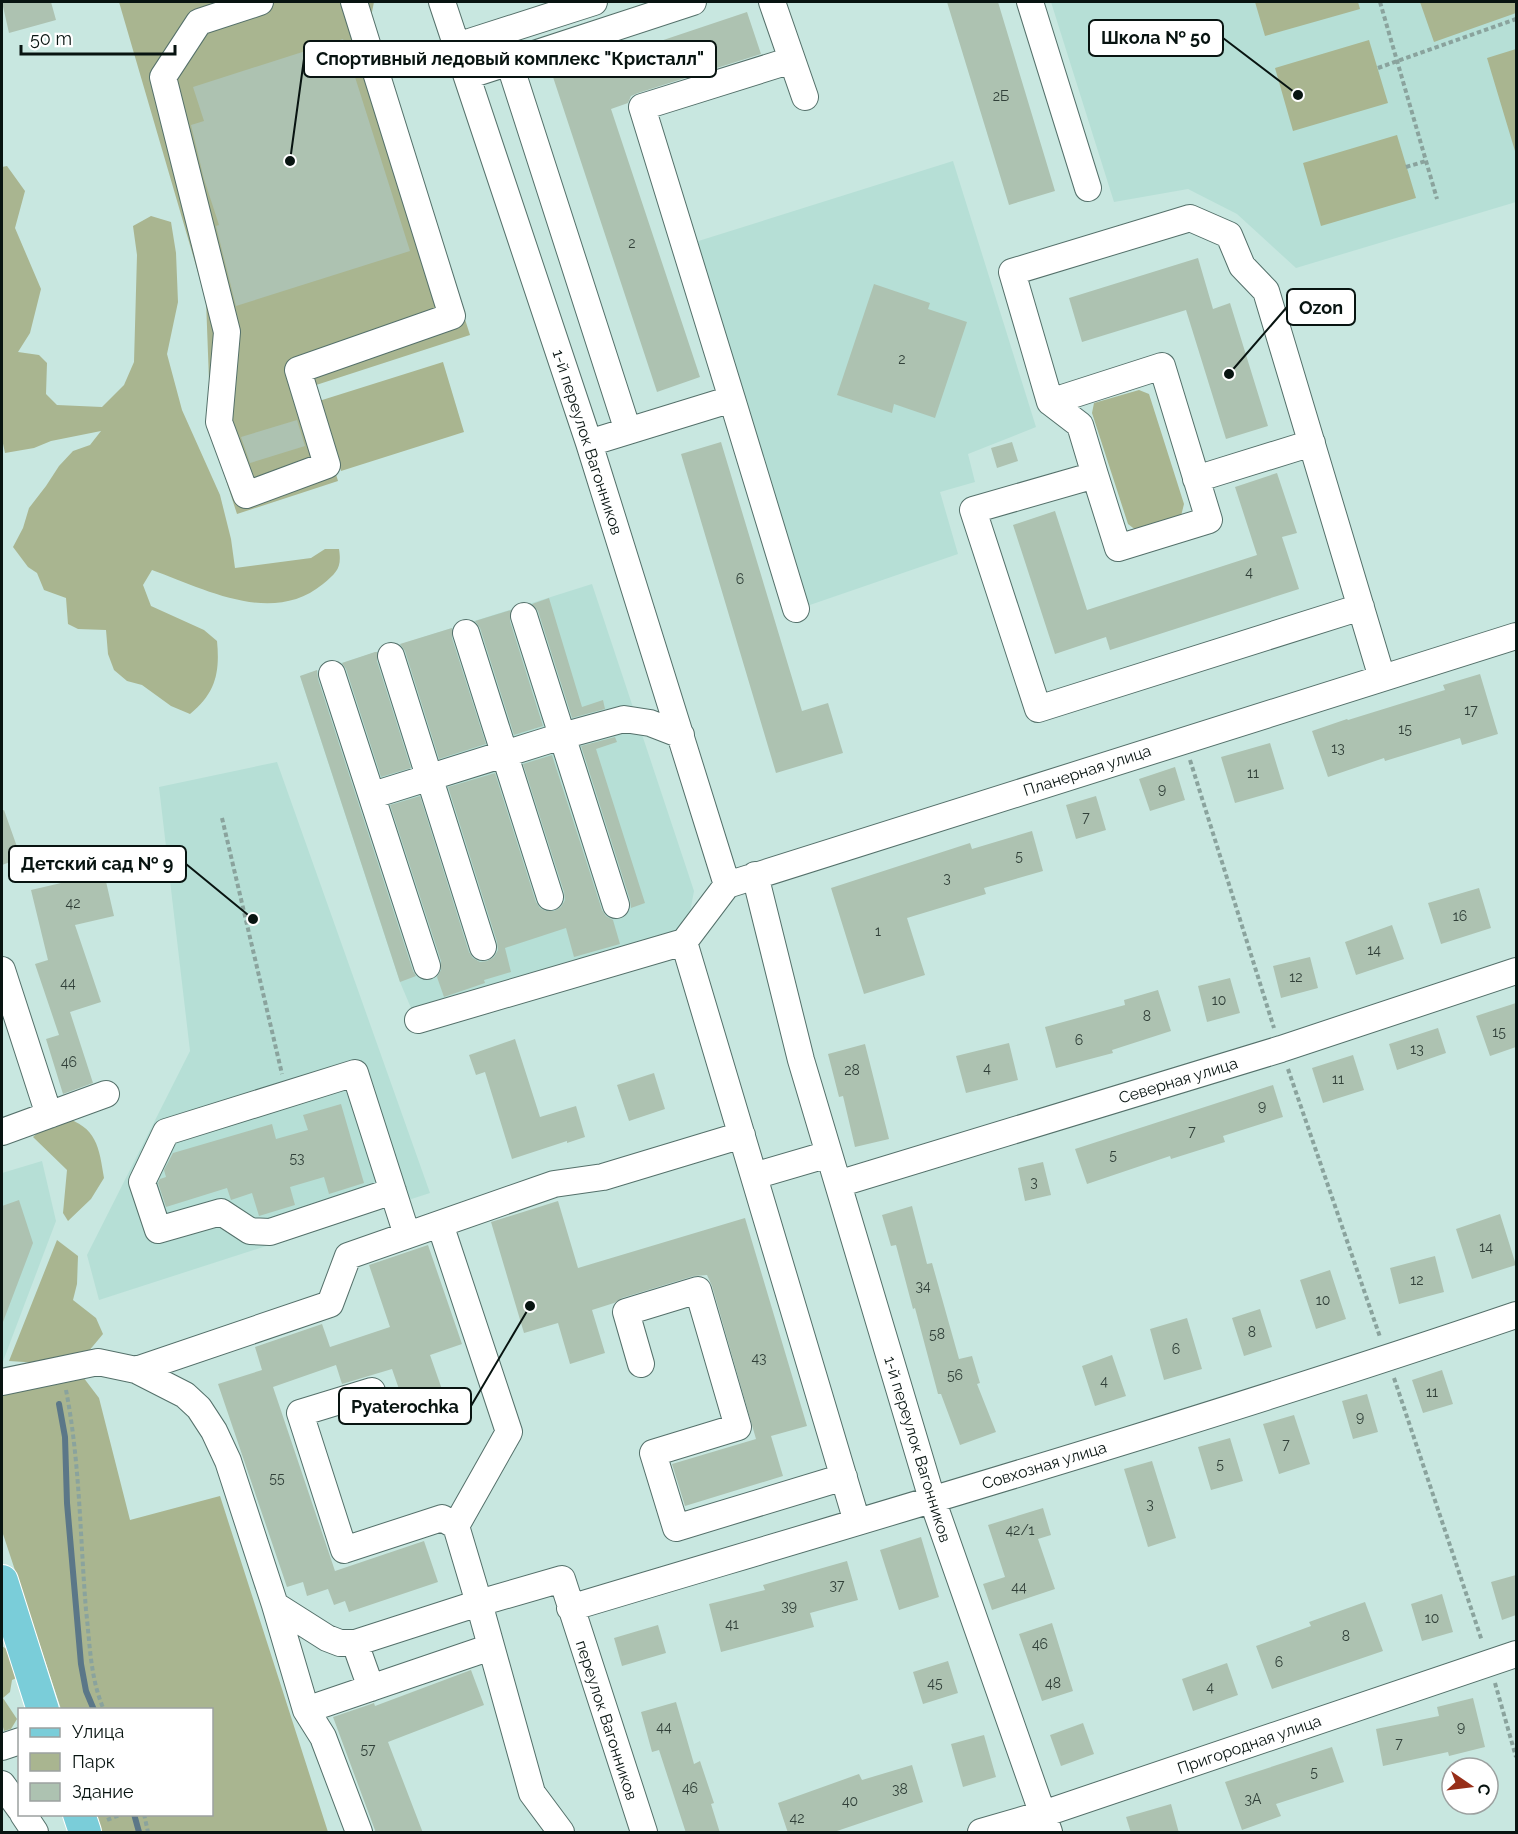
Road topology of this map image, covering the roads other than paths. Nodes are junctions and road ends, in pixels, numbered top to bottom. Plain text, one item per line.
1 (260, 2) edge
2 (354, 2) edge
3 (442, 2) edge
4 (594, 2) edge
5 (693, 2) edge
6 (772, 2) edge
7 (1030, 2) edge
8 (457, 46) junction
9 (792, 60) junction
10 (509, 62) junction
11 (467, 76) junction
12 (805, 97) dead end
13 (1088, 188) dead end
14 (732, 399) junction
15 (1050, 402) junction
16 (628, 431) junction
17 (589, 443) junction
18 (1312, 443) junction
19 (1095, 474) junction
20 (1197, 479) junction
21 (1361, 607) junction
22 (796, 609) dead end
23 (524, 616) dead end
24 (466, 633) dead end
25 (1516, 636) edge
26 (391, 656) dead end
27 (332, 674) dead end
28 (1382, 678) junction
29 (681, 735) junction
30 (562, 736) junction
31 (505, 754) junction
32 (430, 778) junction
33 (373, 795) junction
34 (755, 875) junction
35 (728, 885) junction
36 (550, 897) dead end
37 (616, 905) dead end
38 (684, 942) junction
39 (483, 947) dead end
40 (427, 966) dead end
41 (2, 970) edge
42 (1516, 971) edge
43 (418, 1020) dead end
44 (106, 1094) dead end
45 (50, 1115) junction
46 (2, 1132) edge
47 (742, 1135) junction
48 (829, 1154) junction
49 (754, 1176) junction
50 (838, 1184) junction
51 (393, 1191) junction
52 (440, 1224) junction
53 (406, 1235) junction
54 (1516, 1315) edge
55 (641, 1364) dead end
56 (136, 1370) junction
57 (2, 1382) edge
58 (372, 1390) dead end
59 (844, 1478) junction
60 (932, 1500) junction
61 (857, 1522) junction
62 (456, 1526) junction
63 (2, 1581) edge
64 (479, 1603) junction
65 (275, 1605) junction
66 (570, 1608) junction
67 (8, 1619) edge
68 (355, 1643) junction
69 (491, 1647) junction
70 (1516, 1654) edge
71 (371, 1688) junction
72 (42, 1708) edge
73 (306, 1710) junction
74 (18, 1742) edge
75 (2, 1747) edge
76 (2, 1784) edge
77 (18, 1806) edge
78 (20, 1816) edge
79 (24, 1816) edge
80 (79, 1816) edge
81 (2, 1822) edge
82 (1046, 1823) edge
83 (35, 1833) edge
84 (85, 1833) edge
85 (360, 1833) edge
86 (561, 1833) edge
87 (644, 1833) edge
88 (981, 1833) edge

1 - 2 street
3 - 8 street, 1-й переулок Вагонников
4 - 8 street
5 - 10 street
6 - 9 street
7 - 13 street
8 - 11 street, 1-й переулок Вагонников
9 - 12 street
9 - 14 street
10 - 11 street
10 - 16 street
11 - 17 street, 1-й переулок Вагонников
14 - 16 street
14 - 22 street
15 - 18 street
15 - 19 street
15 - 20 street
16 - 17 street
17 - 29 street, 1-й переулок Вагонников
18 - 20 street
18 - 21 street
19 - 20 street
19 - 21 street
21 - 28 street
23 - 30 street
24 - 31 street
25 - 28 street, Планерная улица
26 - 32 street
27 - 33 street
28 - 34 street, Планерная улица
29 - 30 street
29 - 35 street, 1-й переулок Вагонников
30 - 31 street
30 - 37 street
31 - 32 street
31 - 36 street
32 - 33 street
32 - 39 street
33 - 40 street
34 - 35 street, Планерная улица
34 - 48 street, 1-й переулок Вагонников
35 - 38 street
38 - 43 street
38 - 47 street
41 - 45 street
42 - 50 street, Северная улица
44 - 45 street
45 - 46 street
47 - 49 street
47 - 52 street
48 - 49 street
48 - 50 street, 1-й переулок Вагонников
49 - 59 street
50 - 60 street, 1-й переулок Вагонников
51 - 51 street
51 - 53 street
52 - 53 street
52 - 62 street
53 - 56 street
54 - 60 street, Совхозная улица
55 - 59 street
56 - 57 street
56 - 65 street
58 - 62 street
59 - 61 street
60 - 61 street, Совхозная улица
60 - 82 street, 1-й переулок Вагонников
61 - 66 street, Совхозная улица
62 - 64 street
63 - 67 main road
64 - 66 street, переулок Вагонников
64 - 68 street
64 - 69 street
65 - 68 street
65 - 73 street
66 - 87 street, переулок Вагонников
67 - 72 main road
68 - 71 street
69 - 71 street
69 - 86 street
70 - 82 street, Пригородная улица
71 - 73 street
73 - 85 street
74 - 75 street
76 - 77 street
78 - 81 street
79 - 83 street
80 - 84 main road
82 - 88 street, Пригородная улица

